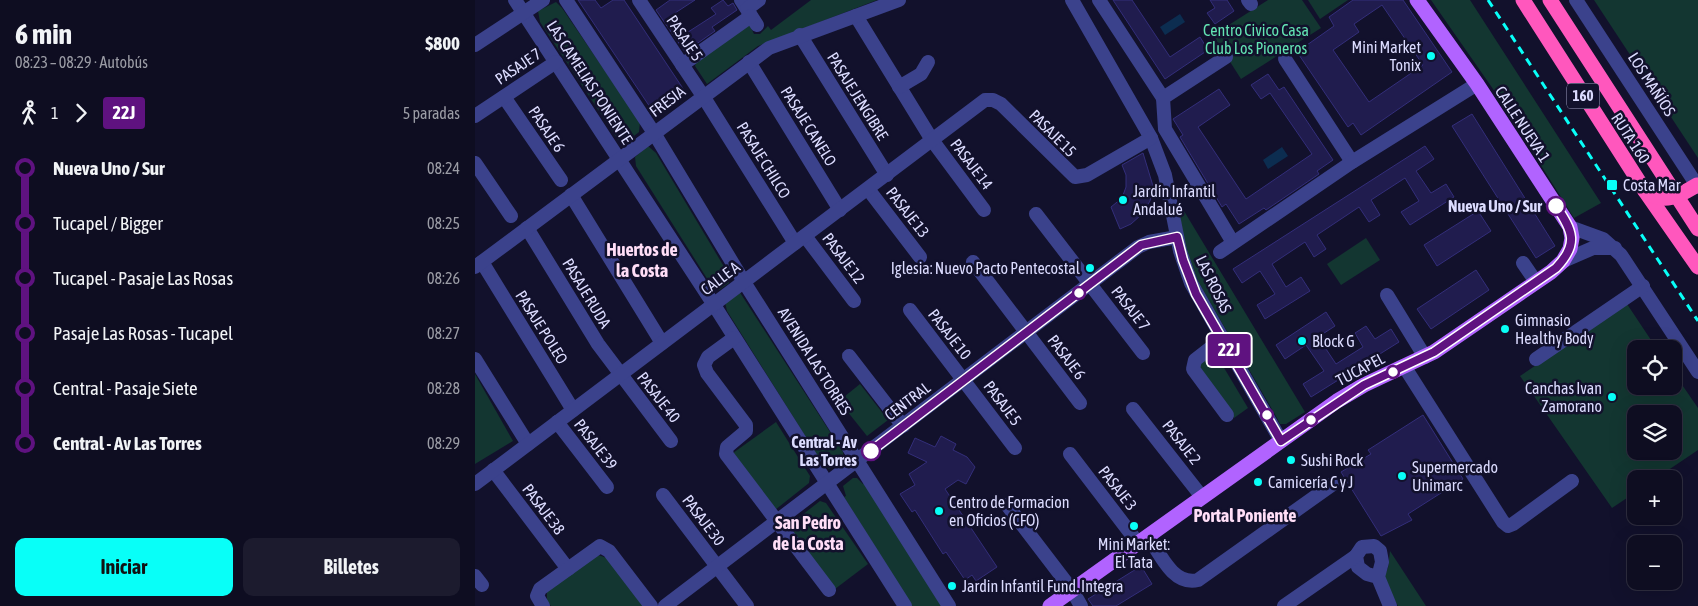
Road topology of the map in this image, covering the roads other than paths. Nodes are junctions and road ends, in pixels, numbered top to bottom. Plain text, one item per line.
1 (515, 0) edge
2 (543, 0) edge
3 (567, 0) edge
4 (759, 0) edge
5 (899, 0) edge
6 (1072, 0) edge
7 (1099, 0) edge
8 (1417, 0) edge
9 (1523, 0) edge
10 (1550, 0) edge
11 (1576, 0) edge
12 (643, 2) edge
13 (749, 12) edge
14 (523, 13) junction
15 (856, 16) junction
16 (800, 35) junction
17 (475, 45) edge
18 (1226, 57) dead end
19 (1285, 58) dead end
20 (556, 62) junction
21 (749, 62) junction
22 (927, 62) dead end
23 (683, 65) junction
24 (1477, 84) junction
25 (899, 87) junction
26 (703, 96) junction
27 (504, 97) junction
28 (1163, 98) junction
29 (985, 100) joint
30 (475, 116) edge
31 (654, 133) junction
32 (1151, 138) junction
33 (932, 140) junction
34 (619, 159) junction
35 (1352, 162) junction
36 (475, 163) edge
37 (887, 175) junction
38 (561, 180) dead end
39 (480, 181) edge
40 (1697, 186) edge
41 (868, 189) junction
42 (1645, 191) junction
43 (571, 196) junction
44 (1677, 198) junction
45 (840, 210) junction
46 (984, 210) dead end
47 (1036, 214) dead end
48 (511, 216) dead end
49 (1570, 227) junction
50 (527, 228) junction
51 (1698, 229) edge
52 (1177, 237) junction
53 (800, 239) junction
54 (1232, 241) junction
55 (1615, 248) junction
56 (1220, 252) dead end
57 (920, 257) dead end
58 (1563, 261) junction
59 (973, 262) dead end
60 (1523, 263) dead end
61 (479, 265) edge
62 (1698, 267) edge
63 (744, 282) junction
64 (1536, 282) junction
65 (1090, 284) junction
66 (1643, 286) junction
67 (1387, 295) dead end
68 (854, 301) dead end
69 (713, 305) junction
70 (910, 310) dead end
71 (1026, 332) junction
72 (734, 338) junction
73 (1222, 339) junction
74 (662, 343) junction
75 (1143, 353) dead end
76 (849, 356) dead end
77 (1425, 357) junction
78 (1536, 358) dead end
79 (475, 359) edge
80 (1404, 366) junction
81 (1698, 372) edge
82 (620, 375) junction
83 (964, 380) junction
84 (1080, 403) dead end
85 (1133, 409) dead end
86 (573, 410) junction
87 (1227, 415) dead end
88 (557, 422) junction
89 (903, 426) junction
90 (671, 441) dead end
91 (1281, 441) junction
92 (528, 444) junction
93 (1015, 448) dead end
94 (1070, 454) dead end
95 (857, 461) junction
96 (493, 470) junction
97 (1572, 481) dead end
98 (475, 483) edge
99 (827, 484) junction
100 (1333, 484) dead end
101 (607, 487) dead end
102 (663, 495) dead end
103 (1202, 497) junction
104 (1007, 505) dead end
105 (777, 522) junction
106 (1143, 540) junction
107 (1356, 556) junction
108 (717, 567) junction
109 (567, 569) junction
110 (1378, 577) junction
111 (829, 590) dead end
112 (1072, 590) junction
113 (543, 606) edge
114 (651, 606) edge
115 (665, 606) edge
116 (747, 606) edge
117 (905, 606) edge
118 (949, 606) edge
119 (1050, 606) edge
120 (1081, 606) edge
121 (1284, 606) edge
122 (1390, 606) edge

1 - 14 street, LAS CAMELIAS PONIENTE
2 - 14 street
3 - 31 street, AVENIDA LAS TORRES
4 - 13 street
5 - 15 street, FRESIA
6 - 32 street, LAS ROSAS
7 - 28 street
8 - 24 main road, CALLE NUEVA 1
9 - 42 highway, RUTA 160 / 160
10 - 44 highway, RUTA 160 / 160
11 - 40 street, LOS MAÑÍOS
12 - 23 street, PASAJE 5
13 - 23 street
14 - 17 street
14 - 20 street, LAS CAMELIAS PONIENTE
15 - 16 street, FRESIA
15 - 25 street, PASAJE 14
16 - 21 street, FRESIA
16 - 37 street, PASAJE JENGIBRE
18 - 28 street
19 - 35 street
20 - 27 street, PASAJE 7
20 - 34 street, LAS CAMELIAS PONIENTE
21 - 26 street, FRESIA
21 - 45 street, PASAJE CANELO
22 - 25 street
23 - 26 street, PASAJE 5
24 - 35 street
24 - 49 main road, CALLE NUEVA 1
25 - 33 street, PASAJE 14
26 - 31 street, FRESIA
26 - 53 street, PASAJE CHILCO
27 - 30 street, PASAJE 7
27 - 38 street, PASAJE 6
28 - 54 street
29 - 32 street, PASAJE 15
29 - 33 street, CALLE A
31 - 34 street, FRESIA
31 - 63 street, AVENIDA LAS TORRES
32 - 52 street, LAS ROSAS
33 - 37 street, CALLE A
33 - 46 street, PASAJE 14
34 - 43 street, FRESIA
34 - 69 street
35 - 54 street
36 - 39 street
37 - 41 street, CALLE A
39 - 48 street
40 - 44 highway
41 - 45 street, CALLE A
41 - 57 street, PASAJE 13
42 - 44 highway
42 - 62 highway, RUTA 160 / 160
43 - 50 street, FRESIA
43 - 74 street
44 - 51 highway, RUTA 160 / 160
45 - 53 street, CALLE A
47 - 65 street, PASAJE 7
49 - 55 street
49 - 58 main road
50 - 61 street, FRESIA
50 - 82 street, PASAJE RUDA
52 - 65 street, CENTRAL
52 - 73 street, LAS ROSAS
53 - 63 street, CALLE A
53 - 68 street, PASAJE 12
54 - 56 street
55 - 58 street
55 - 66 street
58 - 64 main road, TUCAPEL
59 - 71 street, PASAJE 6
60 - 64 street
61 - 86 street, PASAJE POLEO
63 - 69 street, CALLE A
63 - 95 street, AVENIDA LAS TORRES
64 - 77 main road, TUCAPEL
65 - 71 street, CENTRAL
65 - 75 street, PASAJE 7
66 - 78 street
66 - 81 street
67 - 77 street
69 - 72 street
69 - 74 street, CALLE A
70 - 83 street, PASAJE 10
71 - 83 street, CENTRAL
71 - 84 street, PASAJE 6
72 - 99 street
72 - 105 street
73 - 87 street
73 - 91 street, LAS ROSAS
74 - 82 street, CALLE A
76 - 89 street
77 - 80 main road, TUCAPEL
79 - 92 street
80 - 91 main road, TUCAPEL
80 - 97 street
82 - 86 street, CALLE A
82 - 90 street, PASAJE 40
83 - 89 street, CENTRAL
83 - 93 street, PASAJE 5
85 - 103 street, PASAJE 2
86 - 88 street, CALLE A
88 - 92 street, CALLE A
88 - 101 street, PASAJE 39
89 - 95 street, CENTRAL
91 - 103 main road, TUCAPEL
92 - 96 street, CALLE A
94 - 106 street, PASAJE 3
95 - 99 street, CENTRAL
95 - 118 street, AVENIDA LAS TORRES
96 - 98 street, CALLE A
96 - 109 street, PASAJE 38
99 - 105 street, CENTRAL
99 - 117 street
100 - 106 street
102 - 108 street, PASAJE 30
103 - 106 main road, TUCAPEL
104 - 112 street
105 - 108 street, CENTRAL
105 - 111 street
106 - 112 main road, TUCAPEL
107 - 110 street
107 - 110 street
107 - 121 street
108 - 115 street, CENTRAL
108 - 116 street, PASAJE 30
109 - 113 street
109 - 114 street
110 - 122 street
112 - 119 main road, TUCAPEL
112 - 120 street

